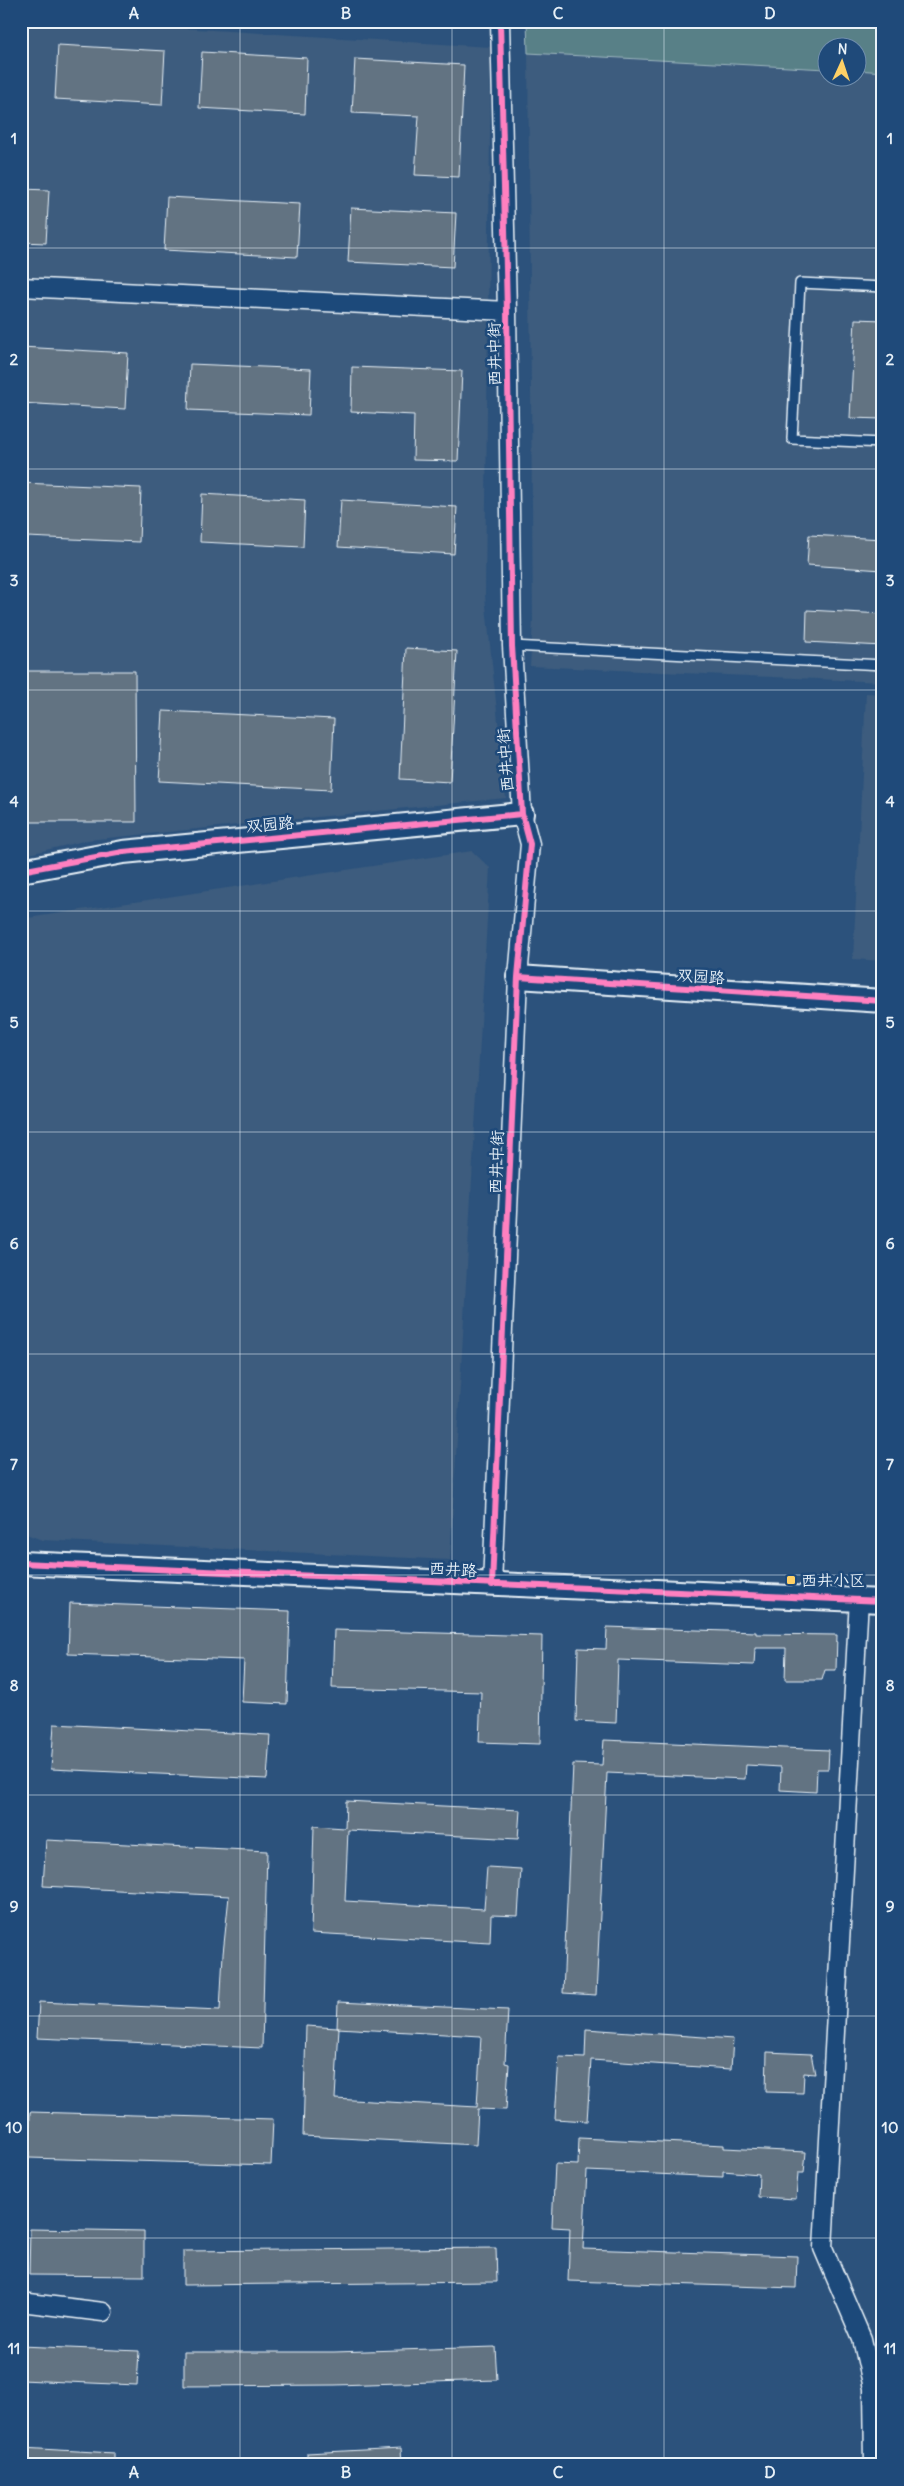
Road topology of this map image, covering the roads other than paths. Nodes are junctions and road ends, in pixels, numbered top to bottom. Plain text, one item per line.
1 (500, 21) edge
2 (21, 287) edge
3 (883, 287) edge
4 (507, 311) junction
5 (883, 443) edge
6 (512, 646) junction
7 (883, 665) edge
8 (522, 814) junction
9 (21, 872) edge
10 (518, 977) junction
11 (883, 1001) edge
12 (21, 1563) edge
13 (492, 1585) junction
14 (859, 1599) junction
15 (883, 1601) edge
16 (21, 2302) edge
17 (103, 2312) dead end
18 (874, 2465) edge

1 - 4 street, 西井中街
2 - 4 street
3 - 5 lane
4 - 6 street, 西井中街
6 - 7 lane
6 - 8 street, 西井中街
8 - 9 street, 双园路
8 - 10 street, 西井中街
10 - 11 street, 双园路
10 - 13 street, 西井中街
12 - 13 street, 西井路
13 - 14 street, 西井路
14 - 15 street, 西井路
14 - 18 street
16 - 17 street

